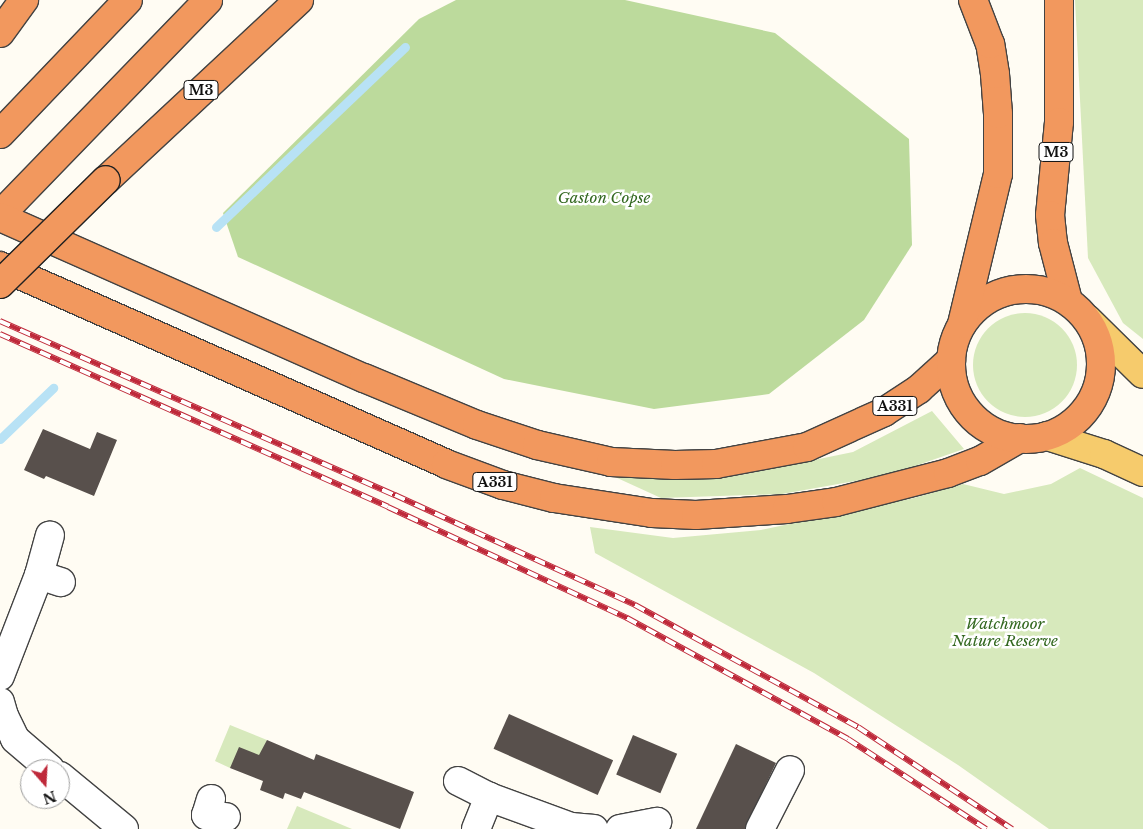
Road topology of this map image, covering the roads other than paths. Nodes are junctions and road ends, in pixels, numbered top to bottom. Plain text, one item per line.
1 (24, 0) edge
2 (128, 0) edge
3 (208, 0) edge
4 (299, 0) edge
5 (973, 0) edge
6 (1059, 0) edge
7 (0, 33) edge
8 (3, 131) edge
9 (0, 216) edge
10 (0, 266) edge
11 (0, 284) edge
12 (1077, 310) junction
13 (962, 324) junction
14 (951, 360) junction
15 (1143, 374) edge
16 (1047, 436) junction
17 (1020, 438) junction
18 (1143, 472) edge
19 (50, 535) dead end
20 (0, 676) edge
21 (0, 702) edge
22 (38, 759) edge
23 (790, 770) dead end
24 (458, 781) dead end
25 (70, 784) edge
26 (489, 797) junction
27 (657, 822) dead end
28 (124, 829) edge
29 (476, 829) edge
30 (594, 829) edge
31 (620, 829) edge
32 (760, 829) edge

1 - 7 highway
2 - 8 highway
3 - 9 highway
4 - 11 highway, M3, bridge
5 - 13 highway
6 - 12 highway, M3
9 - 14 highway, A331
10 - 17 highway, A331
12 - 13 highway
12 - 15 main road
12 - 16 highway
13 - 14 highway
14 - 17 highway
16 - 17 highway
16 - 18 main road
19 - 20 street
21 - 22 street
23 - 32 street
24 - 26 street
25 - 28 street
26 - 29 street
26 - 30 street
27 - 31 street

